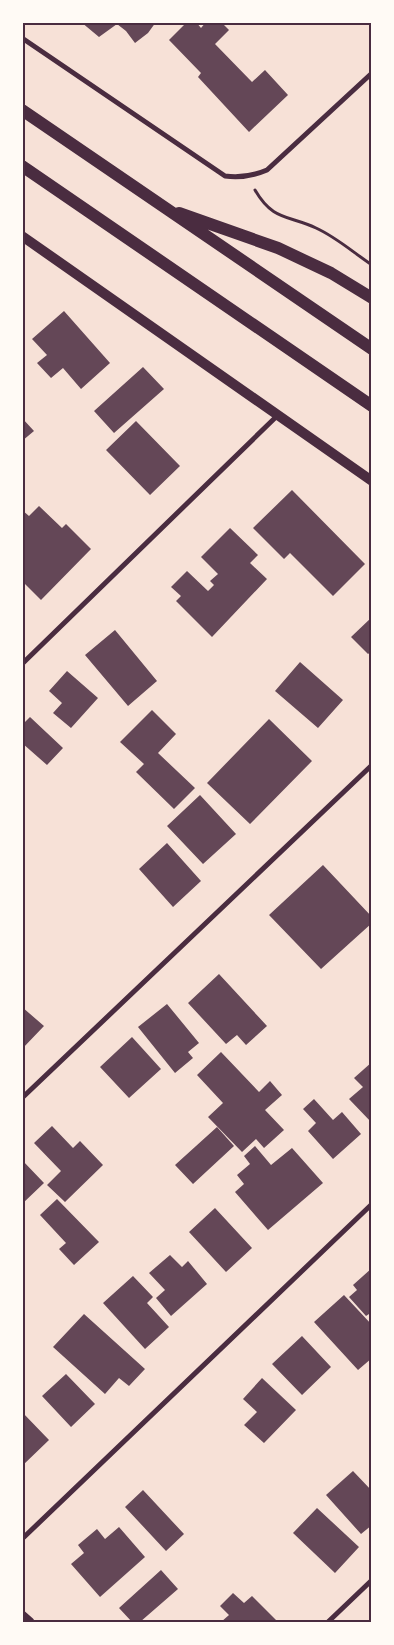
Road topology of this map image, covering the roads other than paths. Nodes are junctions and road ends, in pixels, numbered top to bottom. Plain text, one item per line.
1 (22, 38) edge
2 (372, 73) edge
3 (22, 110) edge
4 (22, 166) edge
5 (163, 207) junction
6 (22, 236) edge
7 (372, 298) edge
8 (372, 349) edge
9 (372, 406) edge
10 (279, 414) junction
11 (372, 482) edge
12 (22, 664) edge
13 (372, 765) edge
14 (22, 1098) edge
15 (372, 1204) edge
16 (22, 1539) edge
17 (372, 1580) edge
18 (22, 1616) edge
19 (30, 1622) edge
20 (328, 1622) edge

1 - 2 street
3 - 5 main road
4 - 9 main road
5 - 7 main road
5 - 8 main road
6 - 10 main road
10 - 11 main road
10 - 12 street
13 - 14 street
15 - 16 street
17 - 20 street
18 - 19 street

